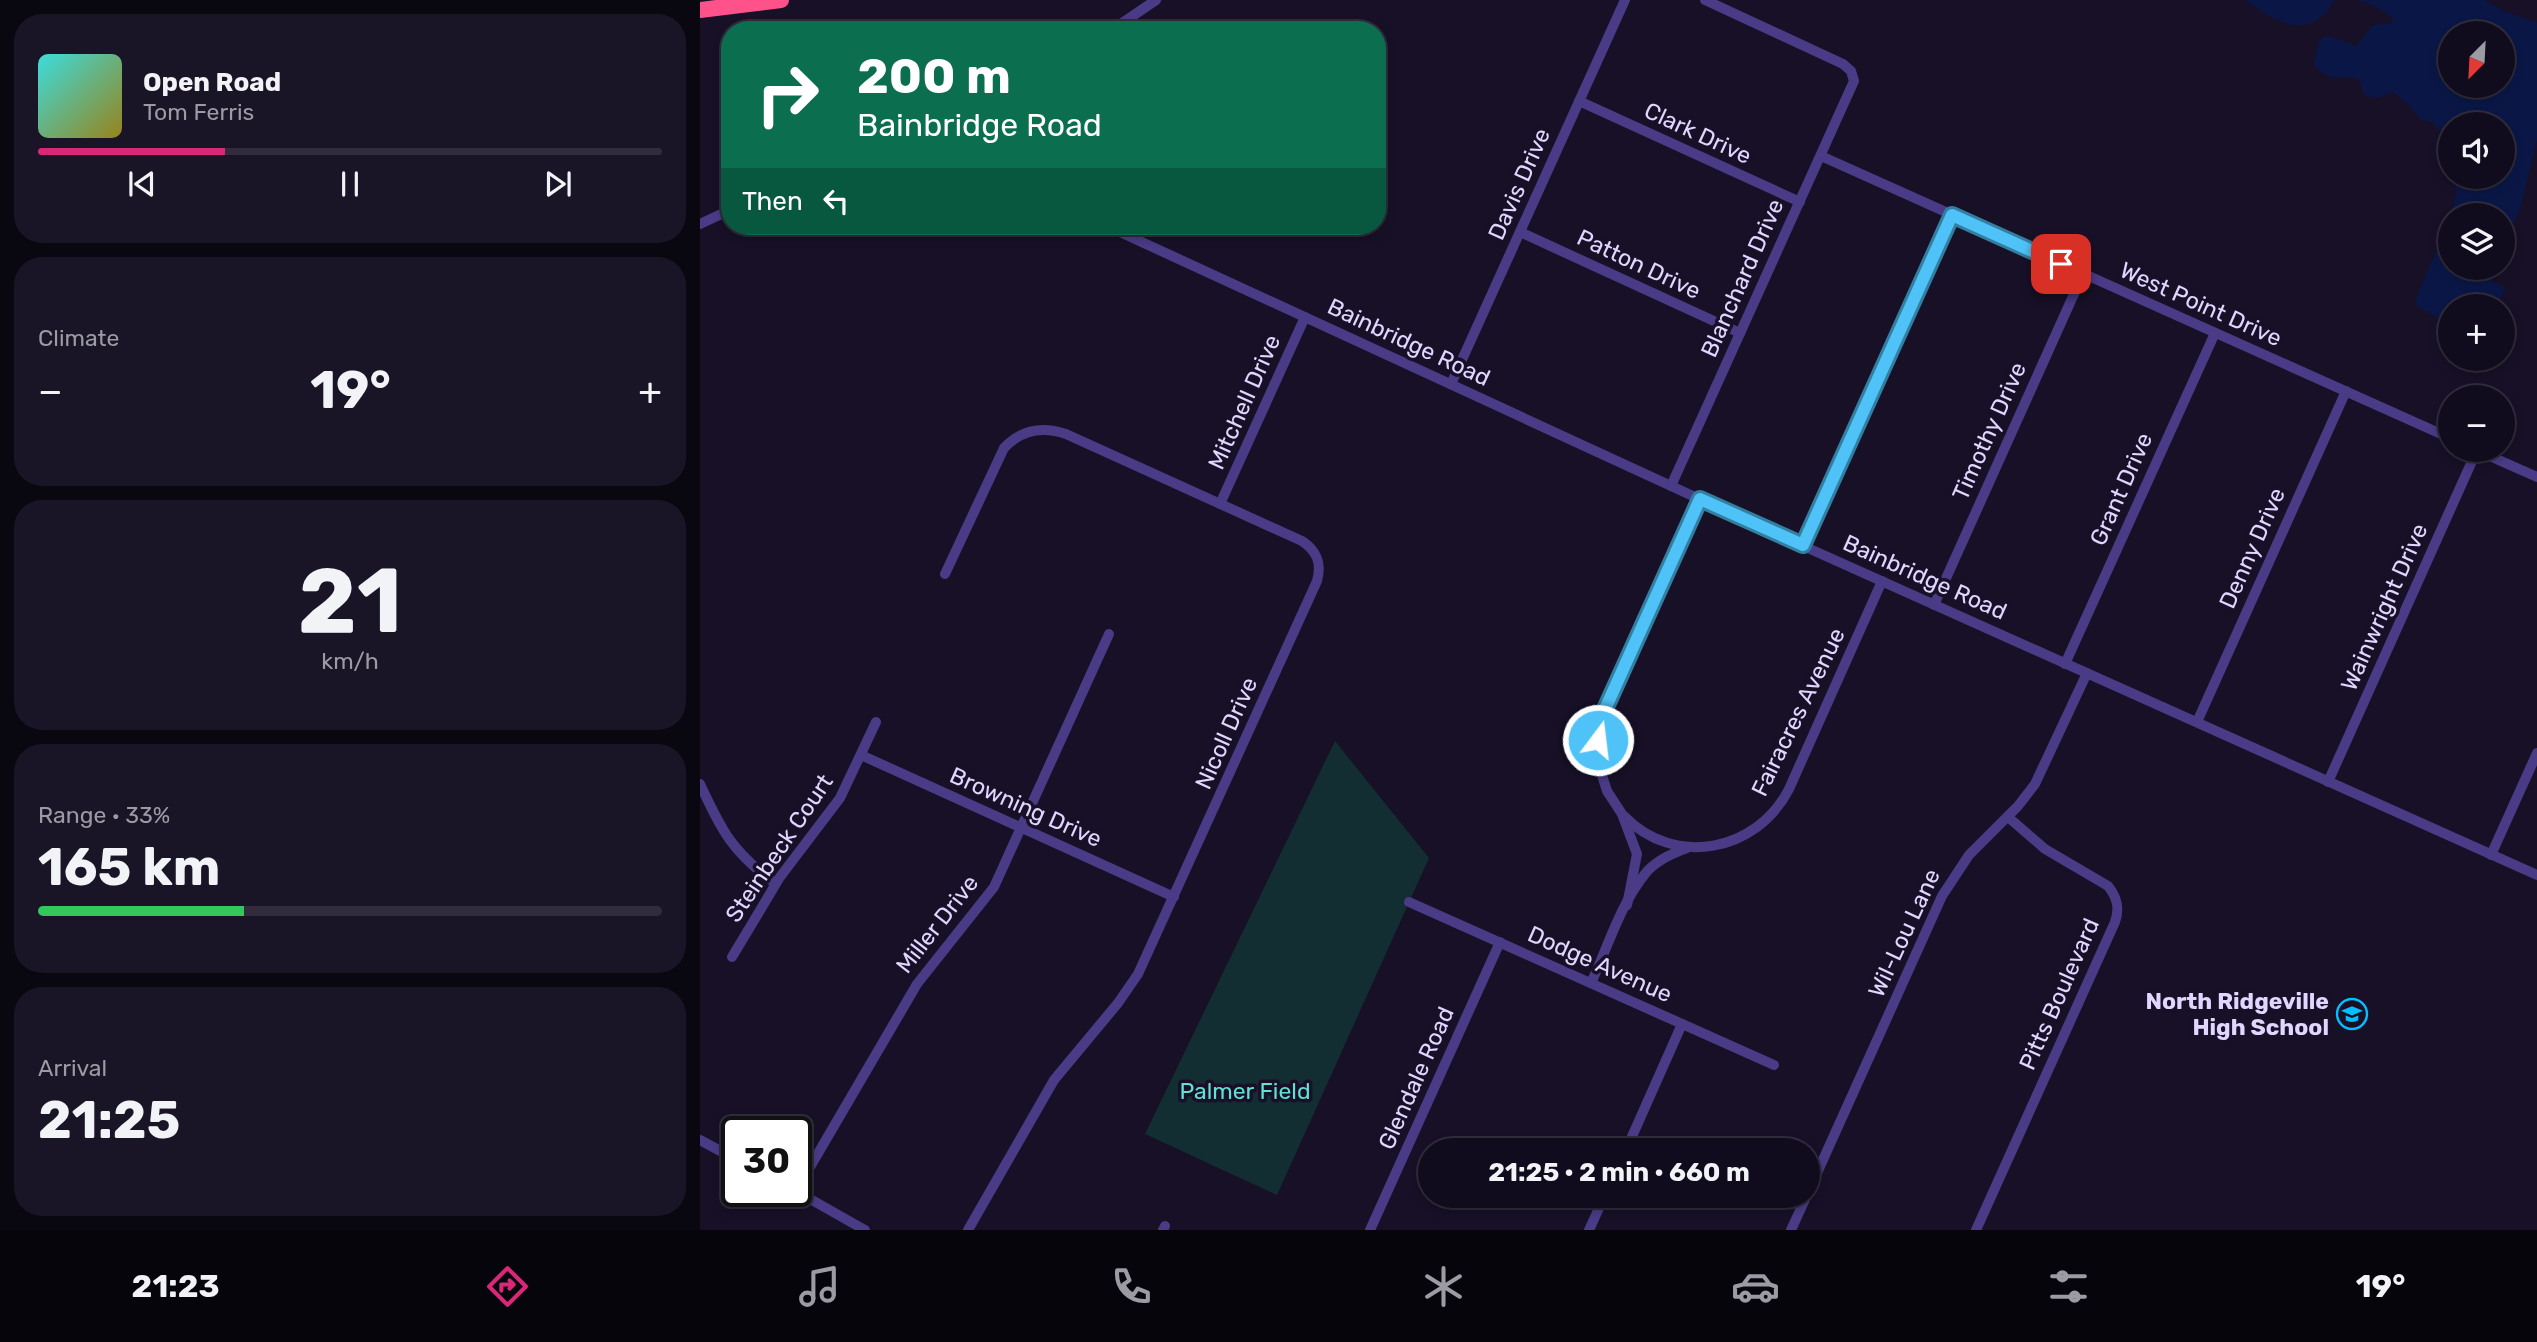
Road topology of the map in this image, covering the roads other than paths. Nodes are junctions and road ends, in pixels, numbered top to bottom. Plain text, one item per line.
1 (780, 0) edge
2 (1156, 0) edge
3 (1625, 0) edge
4 (1705, 0) edge
5 (700, 10) edge
6 (1125, 21) edge
7 (1579, 101) junction
8 (1821, 156) junction
9 (1800, 202) junction
10 (721, 214) edge
11 (1952, 215) junction
12 (700, 224) edge
13 (1520, 232) junction
14 (1127, 235) edge
15 (2083, 274) junction
16 (1305, 317) junction
17 (1740, 333) junction
18 (2215, 333) junction
19 (1451, 384) junction
20 (2346, 391) junction
21 (2438, 433) edge
22 (2472, 462) edge
23 (2504, 462) edge
24 (2537, 477) edge
25 (1671, 486) junction
26 (1700, 499) junction
27 (1220, 504) junction
28 (1803, 545) junction
29 (945, 574) dead end
30 (1882, 581) junction
31 (1934, 604) junction
32 (1109, 634) dead end
33 (2065, 663) junction
34 (2087, 673) junction
35 (876, 722) dead end
36 (2197, 722) junction
37 (2537, 753) edge
38 (861, 755) junction
39 (2328, 782) junction
40 (700, 784) edge
41 (1622, 814) junction
42 (2008, 817) junction
43 (1021, 828) junction
44 (1690, 848) junction
45 (2491, 855) junction
46 (2537, 875) edge
47 (775, 883) junction
48 (1174, 897) junction
49 (1409, 902) dead end
50 (1627, 905) junction
51 (1500, 942) junction
52 (732, 957) dead end
53 (1591, 983) junction
54 (1682, 1024) junction
55 (1774, 1065) dead end
56 (1631, 1138) edge
57 (700, 1140) edge
58 (721, 1151) edge
59 (812, 1164) edge
60 (1820, 1165) edge
61 (812, 1200) edge
62 (1599, 1208) edge
63 (1801, 1208) edge
64 (866, 1230) edge
65 (968, 1230) edge
66 (1370, 1230) edge
67 (1589, 1230) edge
68 (1791, 1230) edge
69 (1976, 1230) edge

1 - 5 highway
2 - 6 street
3 - 7 street, Davis Drive
4 - 8 street, Blanchard Drive
7 - 9 street, Clark Drive
7 - 13 street, Davis Drive
8 - 9 street, Blanchard Drive
8 - 11 street, West Point Drive
9 - 17 street, Blanchard Drive
10 - 12 street
11 - 15 street, West Point Drive
11 - 28 street
13 - 17 street, Patton Drive
13 - 19 street, Davis Drive
14 - 16 street, Bainbridge Road
15 - 18 street, West Point Drive
15 - 31 street, Timothy Drive
16 - 19 street, Bainbridge Road
16 - 27 street, Mitchell Drive
17 - 25 street, Blanchard Drive
18 - 20 street, West Point Drive
18 - 33 street, Grant Drive
19 - 25 street, Bainbridge Road
20 - 21 street, West Point Drive
20 - 36 street, Denny Drive
22 - 39 street, Wainwright Drive
23 - 24 street
25 - 26 street, Bainbridge Road
26 - 28 street, Bainbridge Road
26 - 41 street
27 - 29 street, Nicoll Drive
27 - 48 street, Nicoll Drive
28 - 30 street, Bainbridge Road
30 - 31 street, Bainbridge Road
30 - 44 street, Fairacres Avenue
31 - 33 street, Bainbridge Road
32 - 43 street, Miller Drive
33 - 34 street, Bainbridge Road
34 - 36 street, Bainbridge Road
34 - 42 street, Wil-Lou Lane
35 - 38 street, Steinbeck Court
36 - 39 street, Bainbridge Road
37 - 45 street
38 - 43 street, Browning Drive
38 - 47 street, Steinbeck Court
39 - 45 street, Bainbridge Road
40 - 47 street
41 - 44 street, Fairacres Avenue
41 - 50 street
42 - 60 street, Wil-Lou Lane
42 - 69 street, Pitts Boulevard
43 - 48 street, Browning Drive
43 - 59 street, Miller Drive
44 - 50 street, Fairacres Avenue
45 - 46 street, Bainbridge Road
47 - 52 street, Steinbeck Court
48 - 65 street, Nicoll Drive
49 - 51 street, Dodge Avenue
50 - 53 street, Fairacres Avenue
51 - 53 street, Dodge Avenue
51 - 66 street, Glendale Road
53 - 54 street, Dodge Avenue
54 - 55 street, Dodge Avenue
54 - 56 street
57 - 58 street
61 - 64 street
62 - 67 street
63 - 68 street, Wil-Lou Lane

